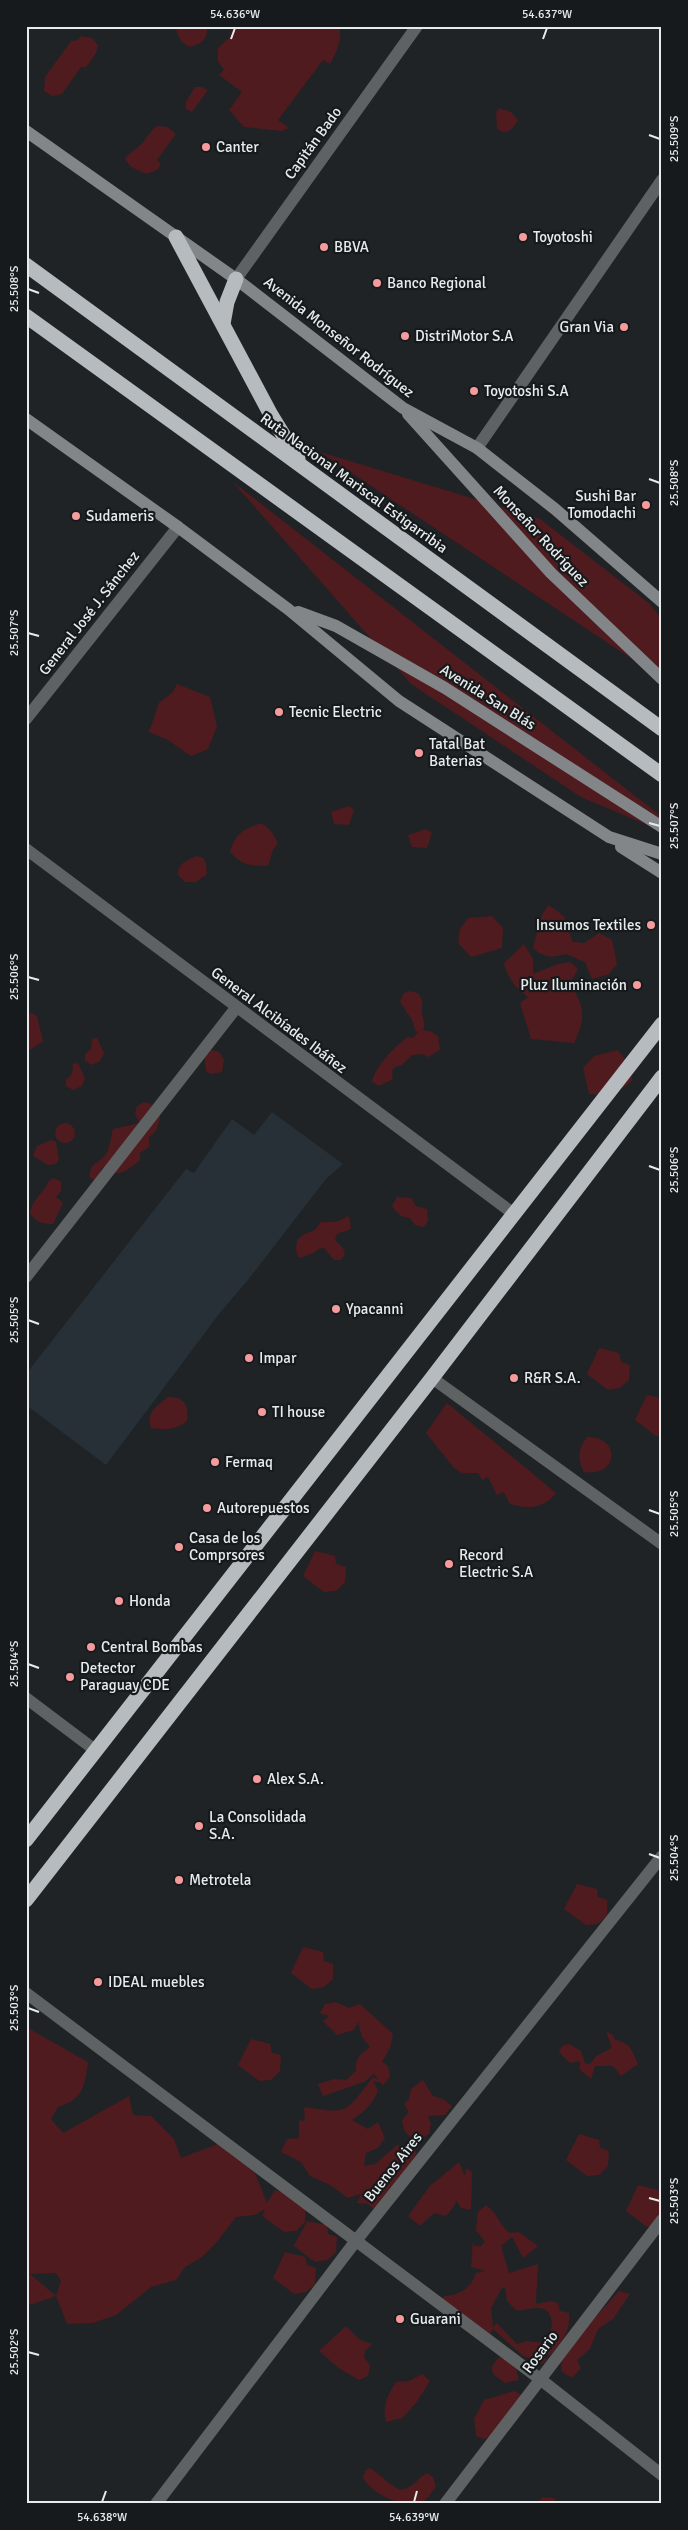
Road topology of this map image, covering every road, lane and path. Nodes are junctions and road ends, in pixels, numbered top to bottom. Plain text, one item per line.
1 (417, 26) edge
2 (26, 131) edge
3 (662, 180) edge
4 (176, 236) junction
5 (26, 266) edge
6 (236, 279) junction
7 (26, 316) edge
8 (223, 324) junction
9 (403, 408) junction
10 (26, 419) edge
11 (477, 448) junction
12 (303, 466) junction
13 (178, 526) junction
14 (662, 602) edge
15 (288, 609) junction
16 (662, 679) edge
17 (26, 719) edge
18 (659, 727) edge
19 (662, 775) edge
20 (662, 827) edge
21 (609, 837) junction
22 (26, 849) edge
23 (662, 854) edge
24 (662, 873) edge
25 (236, 1008) junction
26 (662, 1024) edge
27 (662, 1077) edge
28 (514, 1214) junction
29 (26, 1277) edge
30 (432, 1378) junction
31 (662, 1544) edge
32 (26, 1698) edge
33 (94, 1750) junction
34 (26, 1840) edge
35 (662, 1856) edge
36 (26, 1900) edge
37 (26, 1993) edge
38 (662, 2220) edge
39 (355, 2242) junction
40 (540, 2380) junction
41 (662, 2475) edge
42 (156, 2504) edge
43 (445, 2504) edge

1 - 6 street, Capitán Bado
2 - 4 street, Avenida Monseñor Rodríguez
3 - 11 street
4 - 6 street, Avenida Monseñor Rodríguez
4 - 8 highway
5 - 12 highway, Ruta Nacional Mariscal Estigarribia
6 - 8 highway
6 - 9 street, Avenida Monseñor Rodríguez
7 - 19 highway
8 - 12 highway
9 - 11 street, Avenida Monseñor Rodríguez
9 - 16 street, Monseñor Rodríguez
10 - 13 street
11 - 14 street, Avenida Monseñor Rodríguez
12 - 18 highway, Ruta Nacional Mariscal Estigarribia
13 - 15 street
13 - 17 street, General José J. Sánchez
15 - 20 street, Avenida San Blás
15 - 21 street
21 - 23 street
21 - 24 street
22 - 25 street, General Alcibíades Ibáñez
25 - 28 street, General Alcibíades Ibáñez
25 - 29 street
26 - 28 highway
27 - 30 highway
28 - 33 highway
30 - 31 street
30 - 36 highway
32 - 33 street
33 - 34 highway
35 - 39 street, Buenos Aires
37 - 39 street
38 - 40 street, Rosario
39 - 40 street
39 - 42 street, Buenos Aires
40 - 41 street
40 - 43 street, Rosario

